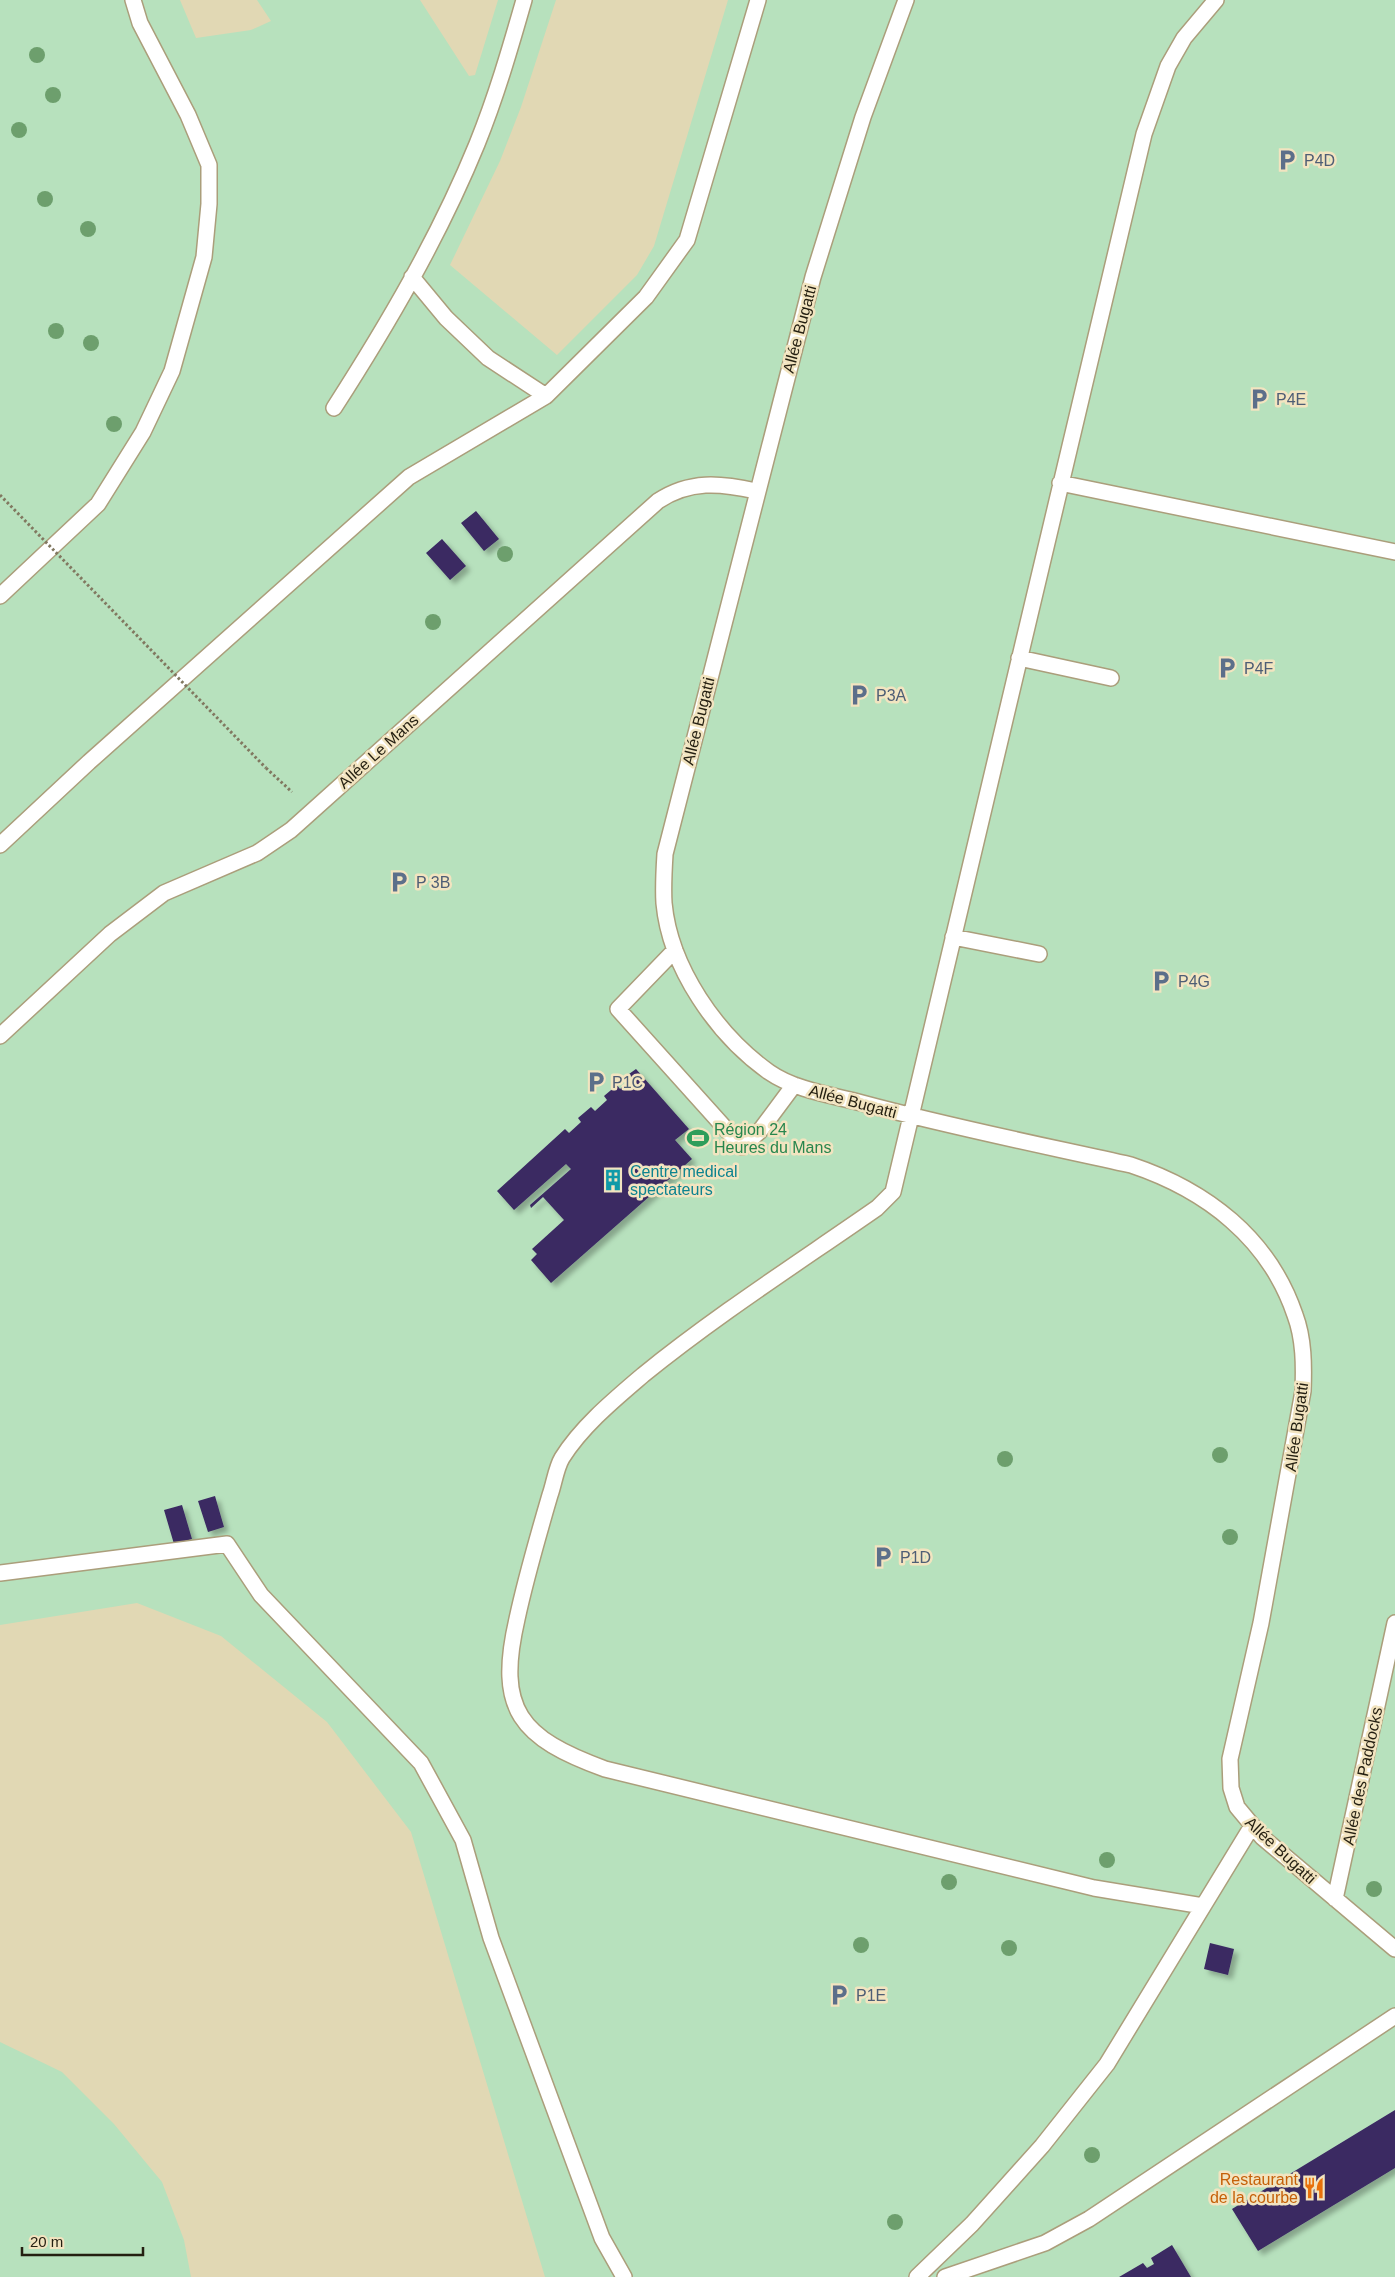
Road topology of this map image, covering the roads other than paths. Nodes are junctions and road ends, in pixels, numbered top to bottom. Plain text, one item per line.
1 (132, 0) edge
2 (524, 0) edge
3 (758, 0) edge
4 (906, 0) edge
5 (1216, 0) edge
6 (412, 277) junction
7 (546, 396) junction
8 (334, 408) dead end
9 (1060, 483) junction
10 (756, 491) junction
11 (1395, 552) edge
12 (0, 596) edge
13 (1019, 658) junction
14 (1111, 678) dead end
15 (0, 845) edge
16 (953, 937) junction
17 (675, 950) junction
18 (1039, 954) dead end
19 (0, 1036) edge
20 (794, 1085) junction
21 (911, 1116) junction
22 (0, 1573) edge
23 (1395, 1623) edge
24 (1252, 1826) junction
25 (1335, 1899) junction
26 (1203, 1906) junction
27 (1395, 1949) edge
28 (1395, 2016) edge
29 (624, 2277) edge
30 (917, 2277) edge
31 (945, 2277) edge

1 - 12 lane
2 - 6 lane
3 - 7 lane
4 - 10 lane, Allée Bugatti
5 - 9 lane
6 - 7 lane
6 - 8 lane
7 - 15 lane
9 - 11 lane
9 - 13 lane
10 - 17 lane, Allée Bugatti
10 - 19 lane, Allée Le Mans
13 - 14 lane
13 - 16 lane
16 - 18 lane
16 - 21 lane
17 - 20 lane, Allée Bugatti
17 - 20 lane
20 - 21 lane, Allée Bugatti
21 - 24 lane, Allée Bugatti
21 - 26 lane
22 - 29 lane
23 - 25 lane, Allée des Paddocks
24 - 25 lane, Allée Bugatti
24 - 26 lane
25 - 27 lane, Allée Bugatti
26 - 30 lane
28 - 31 lane

